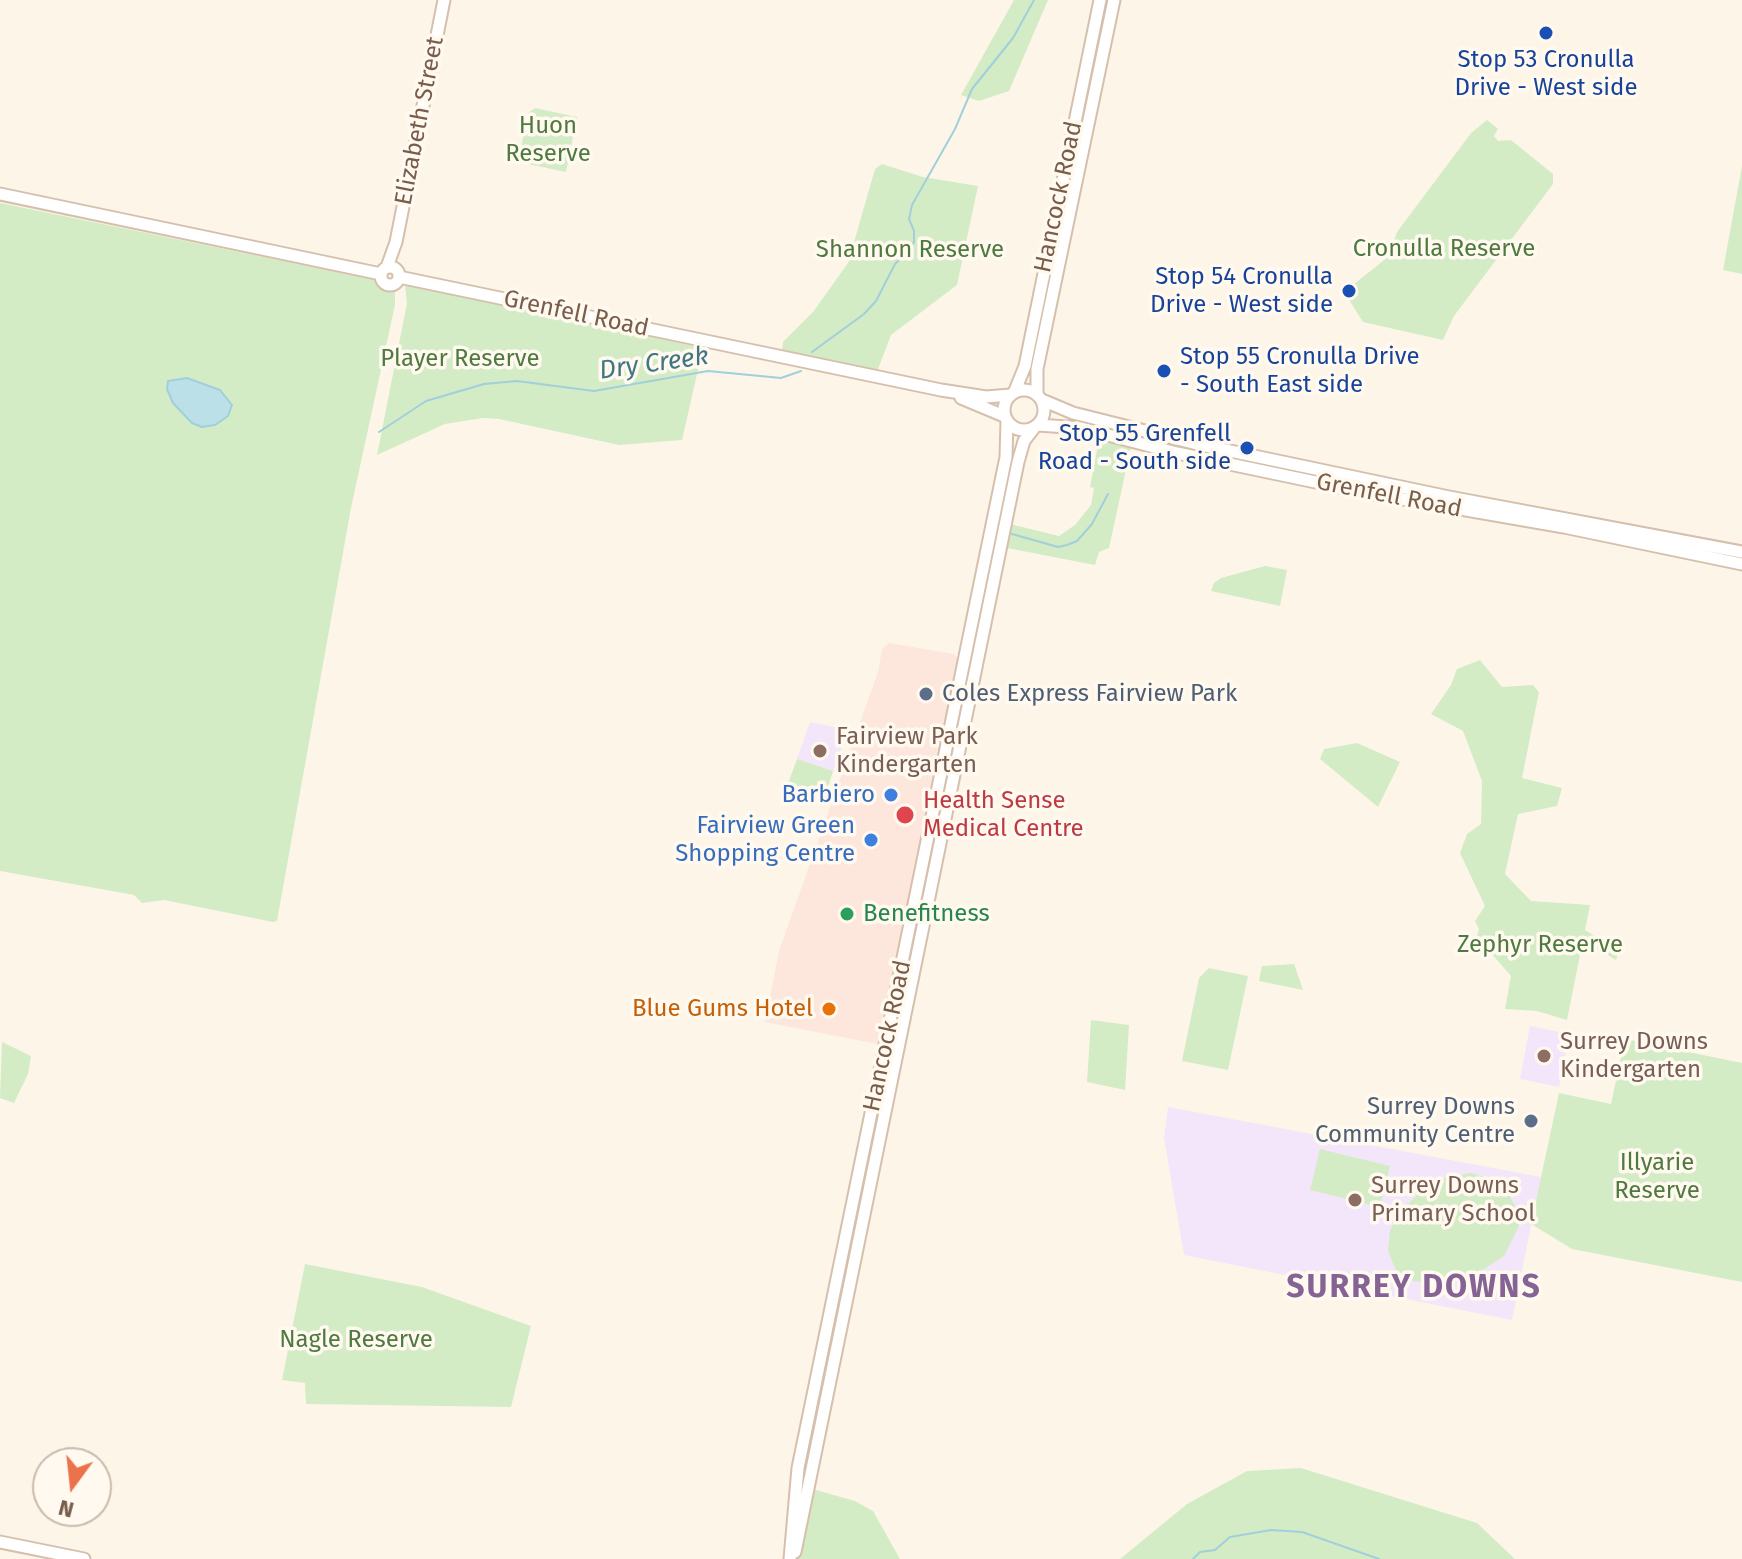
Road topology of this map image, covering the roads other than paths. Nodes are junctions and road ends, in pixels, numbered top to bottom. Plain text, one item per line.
1 (444, 0) edge
2 (1100, 0) edge
3 (1114, 0) edge
4 (0, 194) edge
5 (391, 272) junction
6 (941, 390) junction
7 (1012, 394) junction
8 (1039, 397) junction
9 (1006, 418) junction
10 (1036, 426) junction
11 (1150, 432) junction
12 (1148, 445) junction
13 (1418, 497) junction
14 (1742, 552) edge
15 (1742, 564) edge
16 (984, 629) junction
17 (966, 653) junction
18 (975, 675) junction
19 (945, 757) junction
20 (955, 775) junction
21 (937, 796) junction
22 (0, 1542) edge
23 (84, 1559) edge
24 (792, 1559) edge

1 - 5 main road, Elizabeth Street
2 - 7 main road, Hancock Road
3 - 8 main road, Hancock Road
4 - 5 main road, Grenfell Road
5 - 6 main road, Grenfell Road
6 - 7 main road, Grenfell Road
6 - 9 main road, Grenfell Road
7 - 8 main road
7 - 9 main road
8 - 10 main road
8 - 11 main road, Grenfell Road
9 - 10 main road
9 - 17 main road, Hancock Road
10 - 12 main road, Grenfell Road
10 - 16 main road, Hancock Road
11 - 12 main road
11 - 13 main road, Grenfell Road
12 - 13 main road, Grenfell Road
13 - 14 main road, Grenfell Road
13 - 15 main road, Grenfell Road
16 - 17 main road
16 - 18 main road, Hancock Road
17 - 18 main road
17 - 19 main road, Hancock Road
18 - 20 main road, Hancock Road
19 - 20 main road
19 - 21 main road, Hancock Road
20 - 21 main road
20 - 24 main road, Hancock Road
21 - 24 main road, Hancock Road
22 - 23 main road

